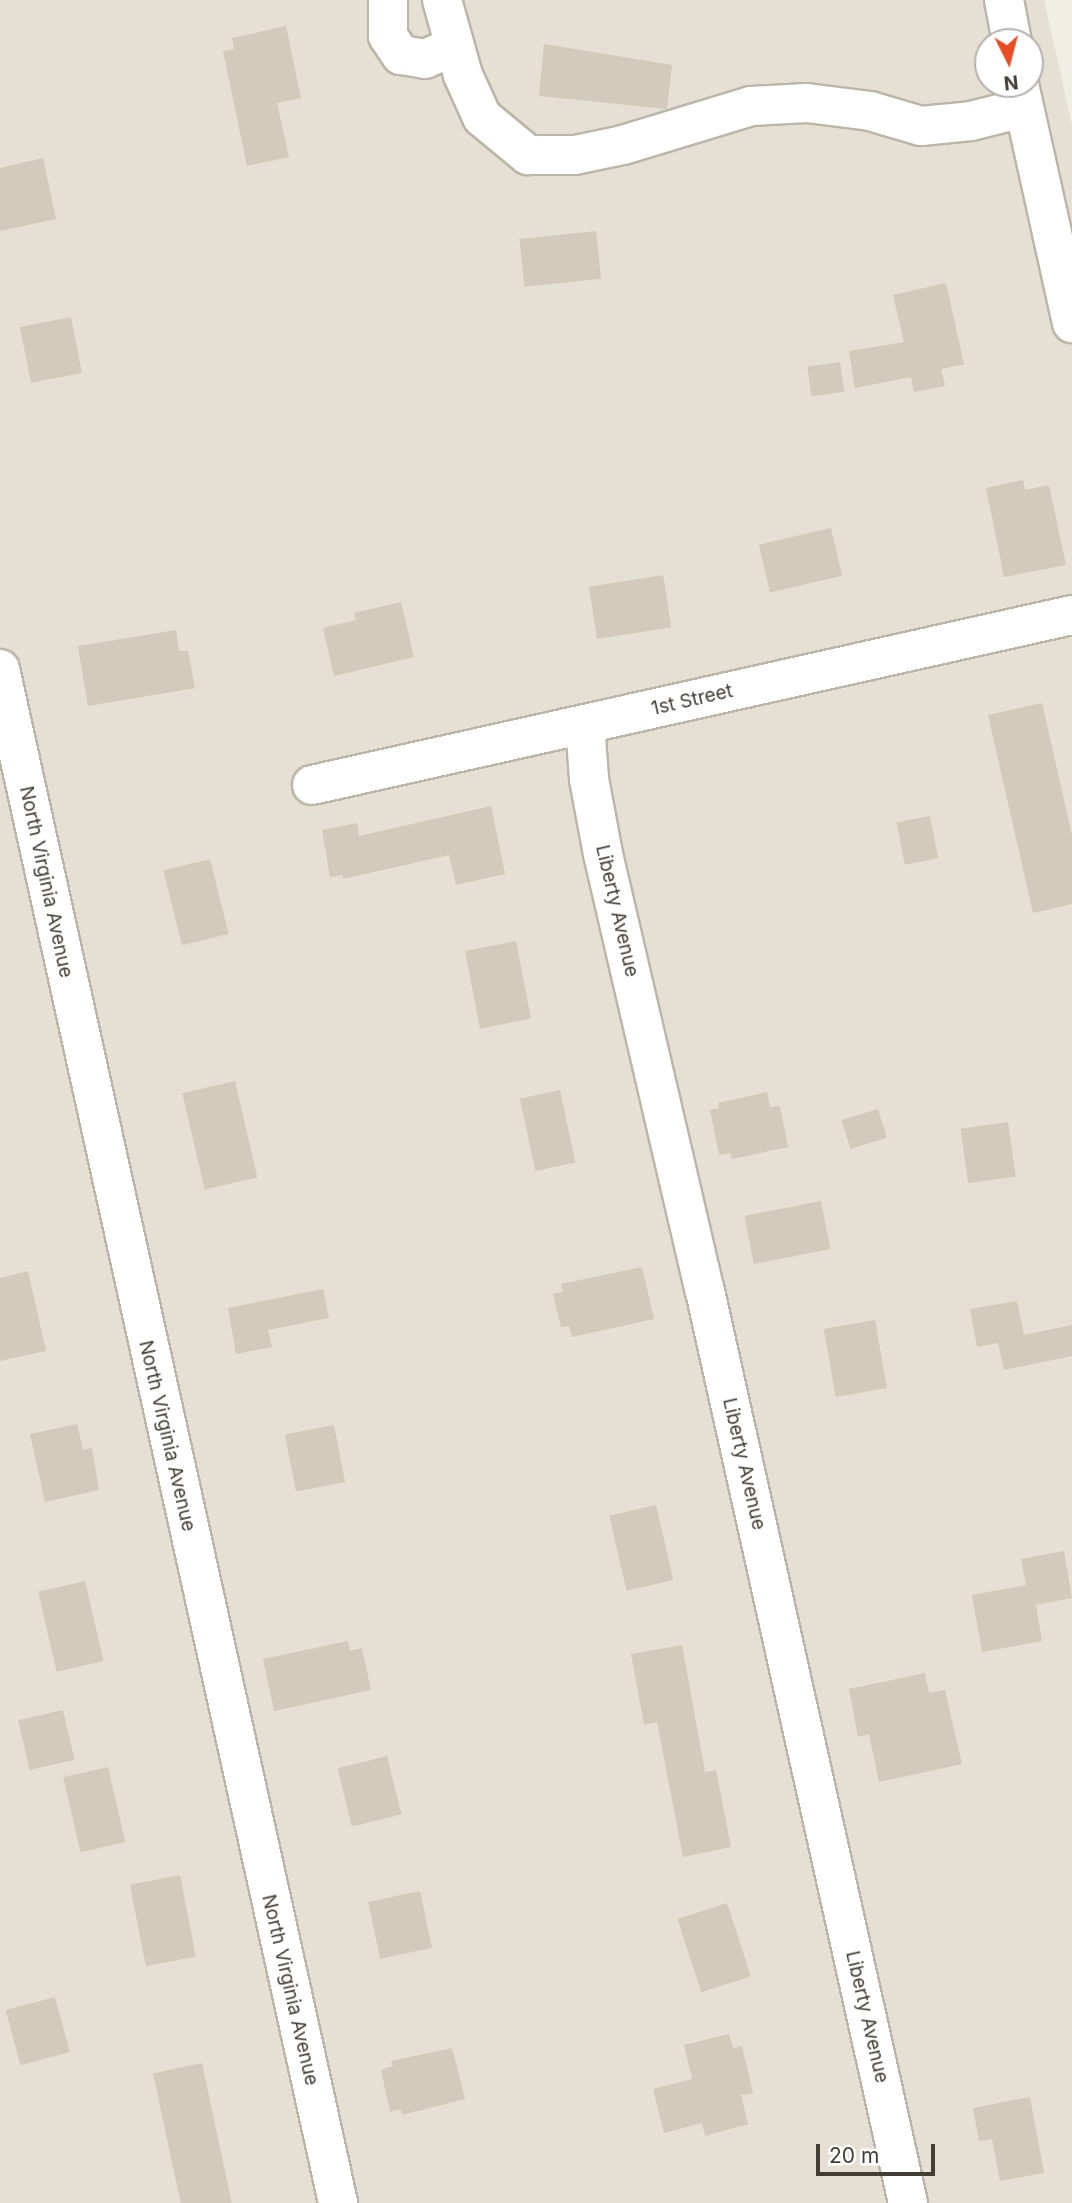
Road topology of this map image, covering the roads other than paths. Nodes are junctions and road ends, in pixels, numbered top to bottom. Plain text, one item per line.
1 (388, 0) edge
2 (442, 0) edge
3 (1004, 0) edge
4 (1009, 28) edge
5 (454, 46) junction
6 (1017, 98) edge
7 (1021, 98) edge
8 (1072, 323) edge
9 (1072, 615) edge
10 (0, 669) edge
11 (585, 724) junction
12 (312, 785) dead end
13 (338, 2203) edge
14 (908, 2203) edge

1 - 5 street
2 - 5 street
3 - 4 street
5 - 6 street
7 - 8 street
9 - 11 street, 1st Street
10 - 13 street, North Virginia Avenue
11 - 12 street, 1st Street
11 - 14 street, Liberty Avenue

